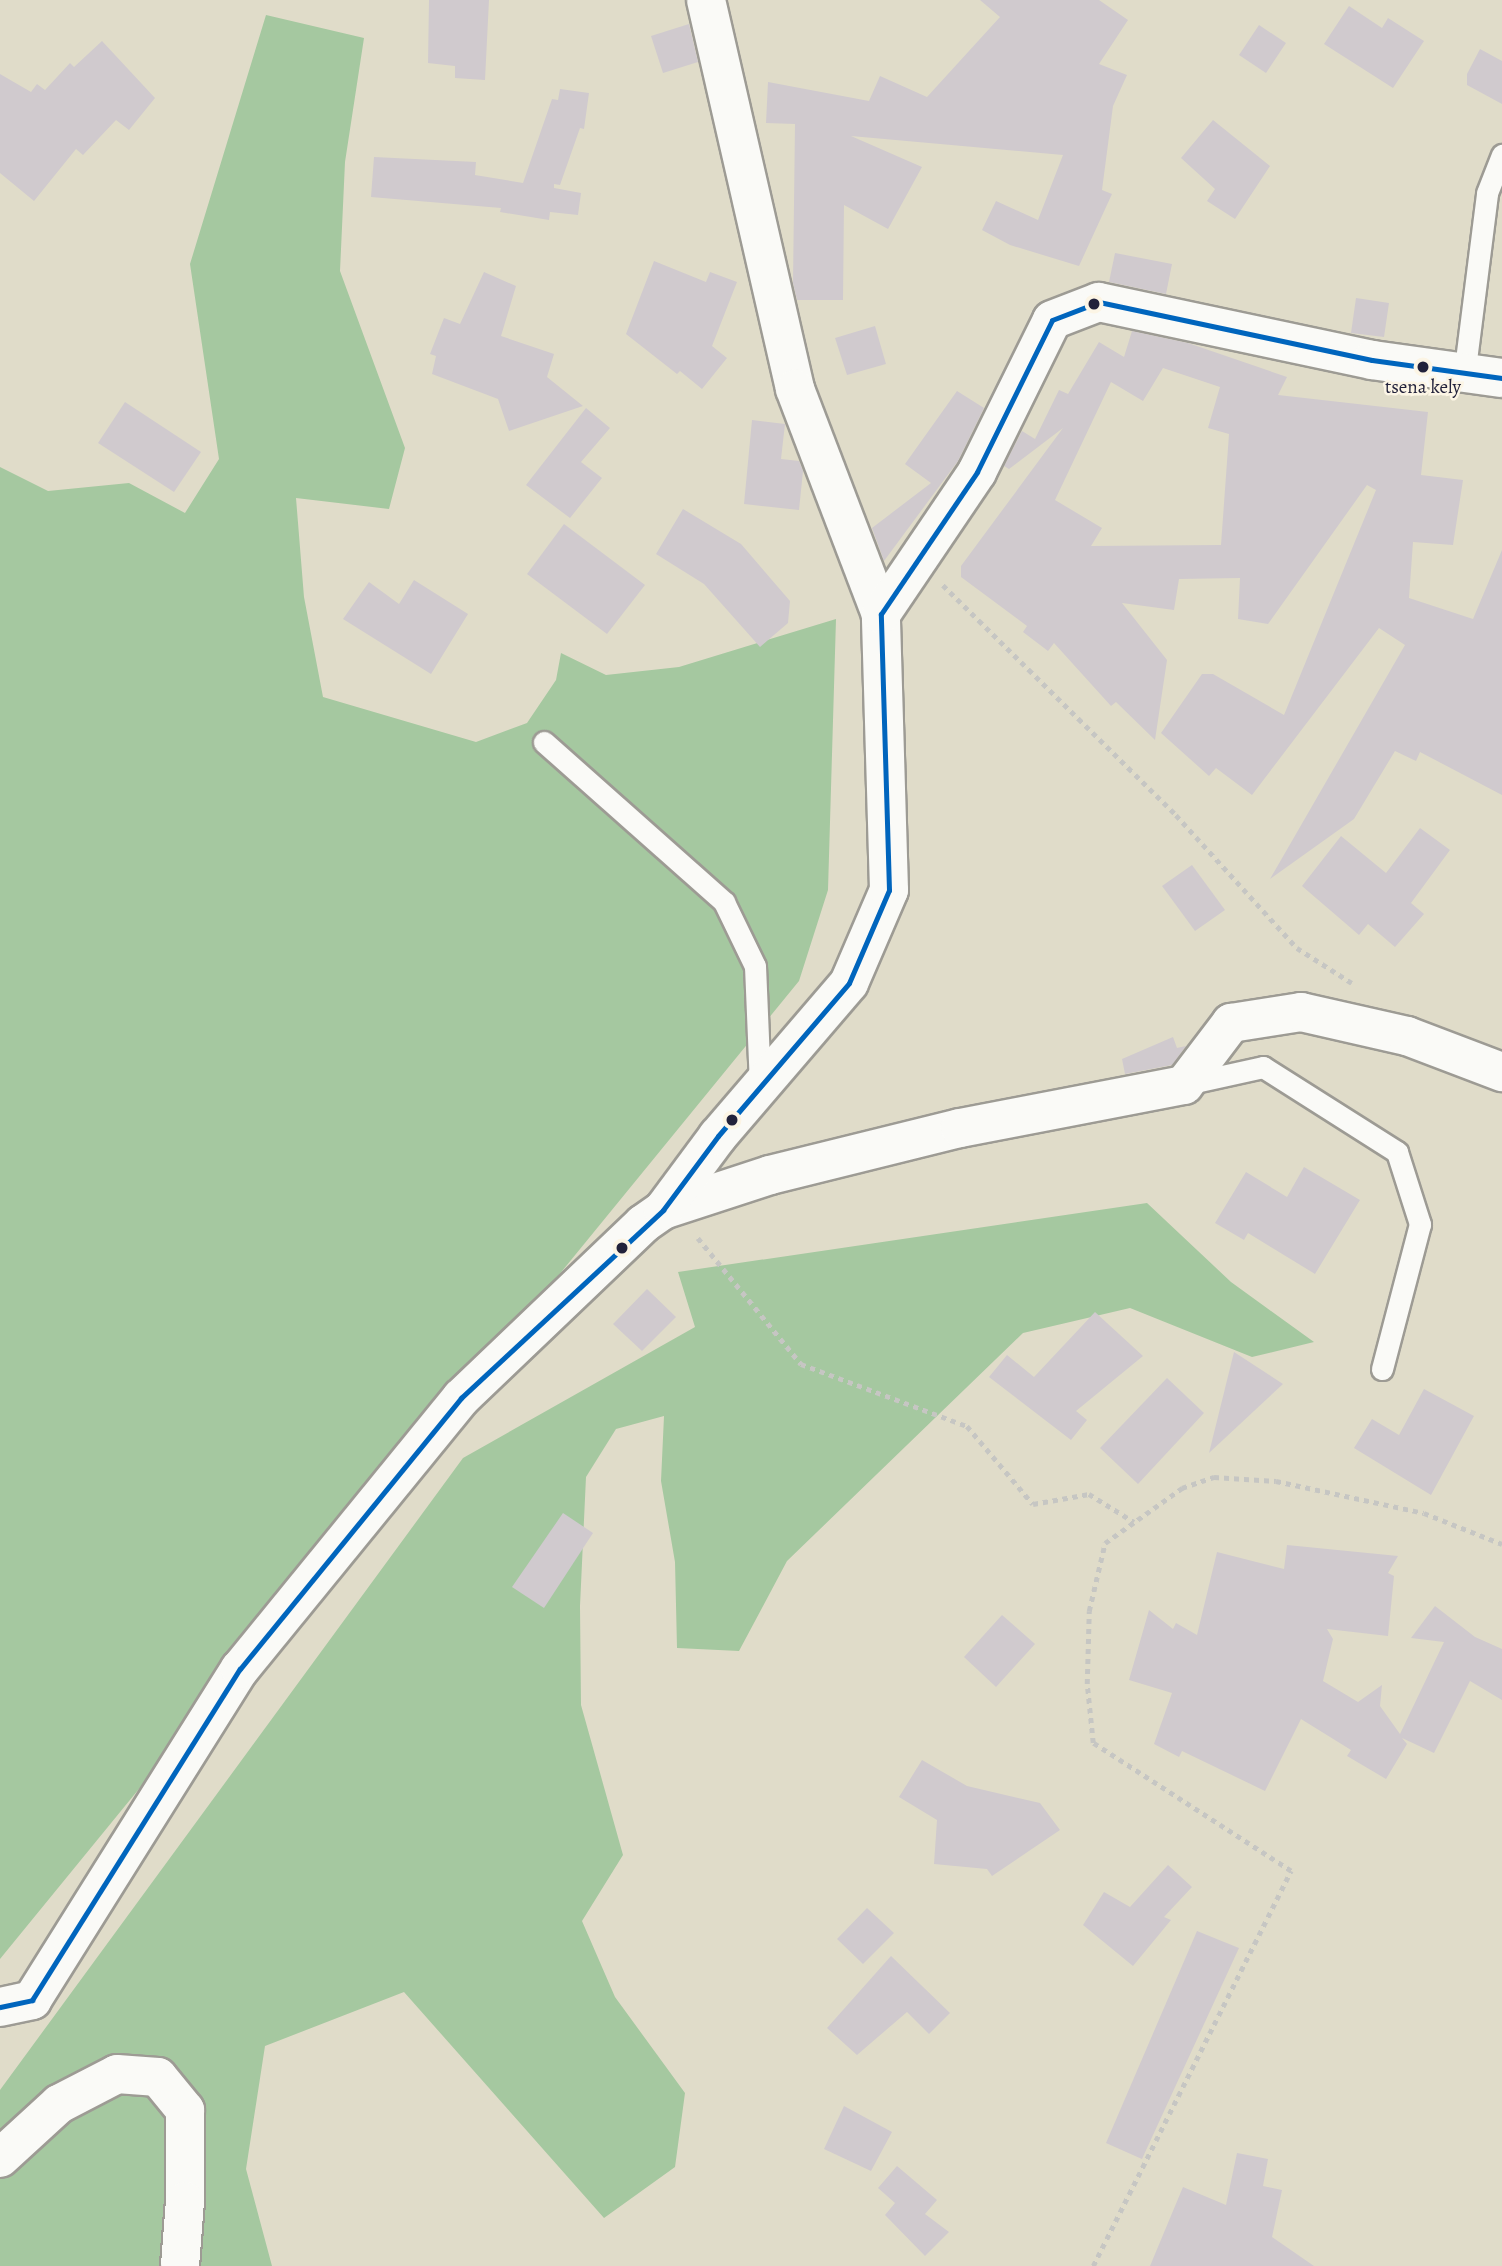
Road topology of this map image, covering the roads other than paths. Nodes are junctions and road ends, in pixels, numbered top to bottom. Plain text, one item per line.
1 (706, 0) edge
2 (1502, 155) edge
3 (1464, 376) junction
4 (1502, 378) edge
5 (881, 614) junction
6 (544, 742) dead end
7 (1502, 1072) edge
8 (1184, 1085) junction
9 (760, 1087) junction
10 (663, 1210) junction
11 (1382, 1369) dead end
12 (0, 2007) edge
13 (0, 2158) edge
14 (180, 2266) edge

1 - 5 street
2 - 3 lane
3 - 4 street
3 - 5 street
5 - 9 street
6 - 9 lane
7 - 8 street
8 - 10 street
8 - 11 lane
9 - 10 street
10 - 12 street
13 - 14 street

